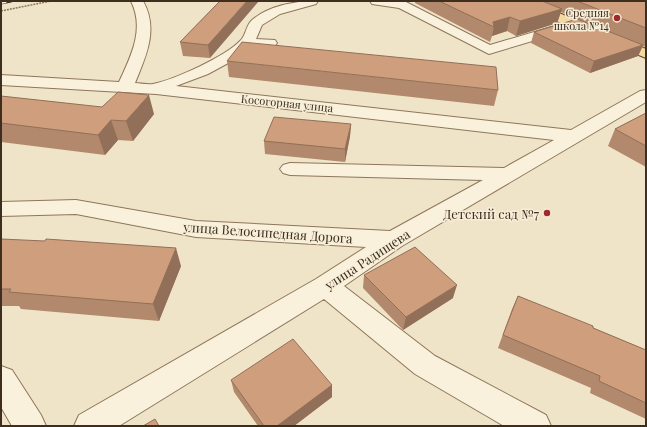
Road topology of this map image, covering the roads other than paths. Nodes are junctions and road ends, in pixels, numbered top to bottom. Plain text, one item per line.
1 (312, 1) edge
2 (376, 1) edge
3 (519, 1) edge
4 (141, 2) edge
5 (573, 24) junction
6 (247, 43) junction
7 (270, 43) edge
8 (646, 54) edge
9 (1, 80) edge
10 (125, 87) junction
11 (156, 89) junction
12 (646, 94) edge
13 (572, 136) junction
14 (290, 169) dead end
15 (507, 174) junction
16 (1, 209) edge
17 (394, 240) junction
18 (324, 286) junction
19 (1, 380) edge
20 (30, 426) edge
21 (90, 426) edge
22 (535, 426) edge

1 - 6 street
2 - 5 street
3 - 5 main road
4 - 10 street
5 - 8 main road
6 - 7 street
6 - 11 street
9 - 10 street, Косогорная улица
10 - 11 street, Косогорная улица
11 - 13 street, Косогорная улица
12 - 13 street, улица Радищева
13 - 15 street, улица Радищева
14 - 15 street
15 - 17 street, улица Радищева
16 - 17 street, улица Велосипедная Дорога
17 - 18 street, улица Радищева
18 - 21 street, улица Радищева
18 - 22 street
19 - 20 street

